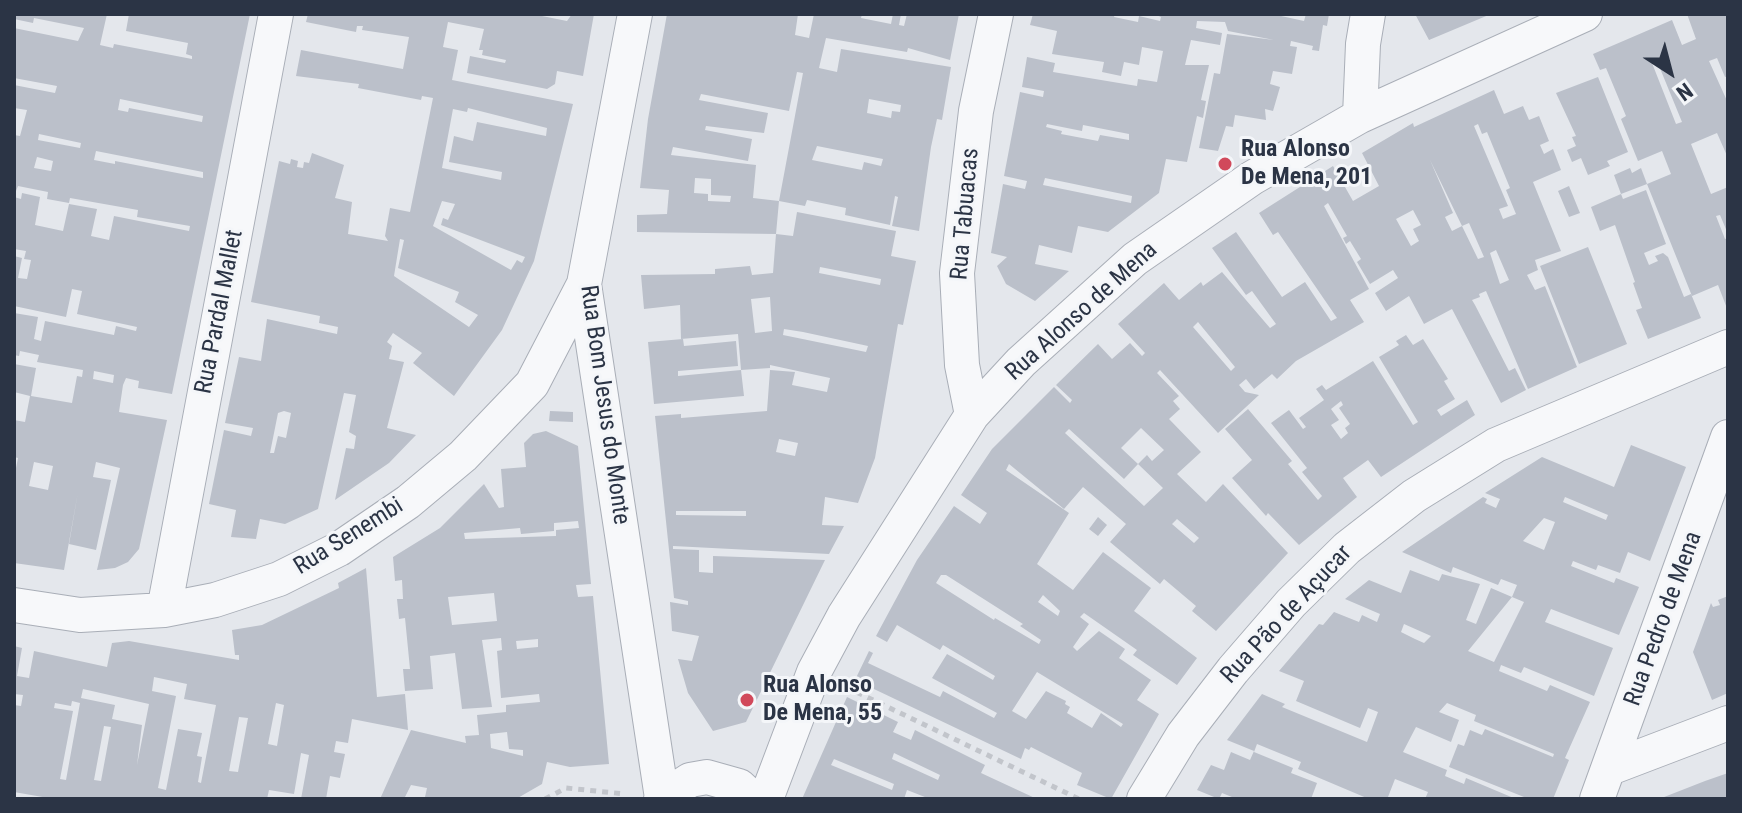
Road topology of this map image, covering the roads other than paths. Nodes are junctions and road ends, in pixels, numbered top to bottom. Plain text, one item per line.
1 (276, 14) edge
2 (635, 14) edge
3 (996, 14) edge
4 (1368, 14) edge
5 (1585, 14) edge
6 (1360, 116) junction
7 (584, 284) junction
8 (1728, 347) edge
9 (972, 415) junction
10 (1728, 437) edge
11 (14, 605) edge
12 (164, 610) junction
13 (1728, 723) edge
14 (1604, 784) edge
15 (661, 798) edge
16 (753, 799) edge
17 (766, 799) edge
18 (1144, 799) edge

1 - 12 street, Rua Pardal Mallet
2 - 7 street, Rua Bom Jesus do Monte
3 - 9 street, Rua Tabuacas
4 - 6 street
5 - 6 street, Rua Alonso de Mena
6 - 9 street, Rua Alonso de Mena
7 - 12 street, Rua Senembi
7 - 15 street, Rua Bom Jesus do Monte
8 - 18 street, Rua Pão de Açucar
9 - 17 street, Rua Alonso de Mena
10 - 14 street, Rua Pedro de Mena
11 - 12 street, Rua Senembi
13 - 14 street
15 - 16 street

